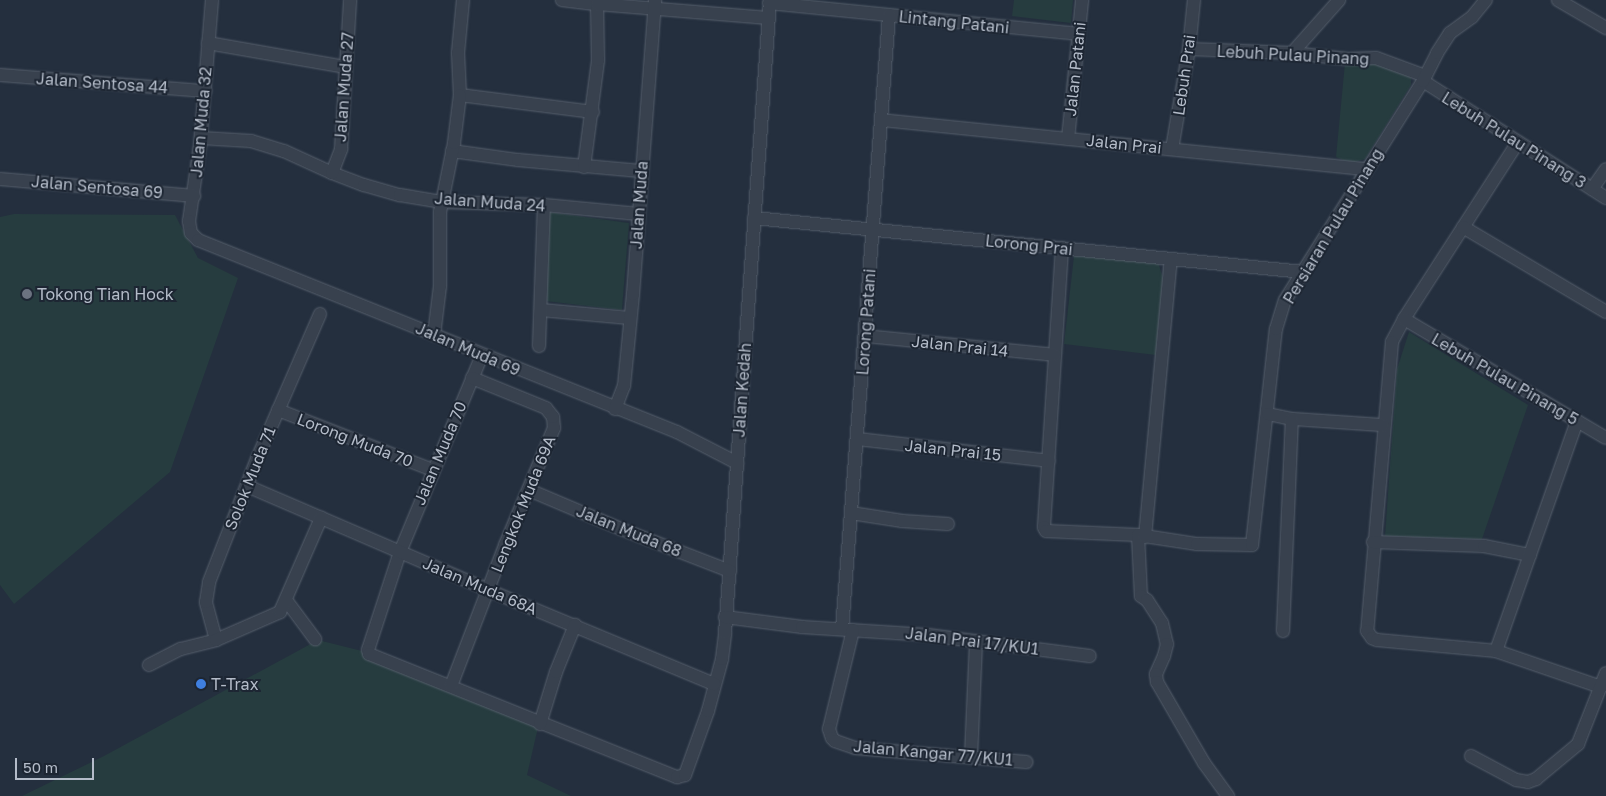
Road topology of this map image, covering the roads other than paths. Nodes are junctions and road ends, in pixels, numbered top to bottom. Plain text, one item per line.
1 (212, 0) edge
2 (350, 0) edge
3 (463, 0) edge
4 (562, 0) edge
5 (1082, 0) edge
6 (1194, 0) edge
7 (1339, 0) edge
8 (1486, 0) edge
9 (1558, 0) edge
10 (770, 1) edge
11 (597, 4) junction
12 (655, 4) edge
13 (889, 15) junction
14 (768, 18) junction
15 (1606, 28) edge
16 (1078, 34) junction
17 (208, 44) junction
18 (1189, 49) junction
19 (1292, 53) junction
20 (346, 67) junction
21 (0, 75) edge
22 (1424, 78) junction
23 (205, 91) junction
24 (460, 95) junction
25 (593, 112) junction
26 (881, 120) junction
27 (201, 138) junction
28 (1068, 139) junction
29 (1518, 142) junction
30 (1172, 149) junction
31 (452, 151) junction
32 (584, 166) junction
33 (1366, 169) junction
34 (1606, 169) edge
35 (641, 171) junction
36 (332, 173) junction
37 (0, 179) edge
38 (1592, 189) junction
39 (194, 196) junction
40 (1606, 198) edge
41 (442, 202) junction
42 (544, 205) junction
43 (639, 214) junction
44 (754, 218) junction
45 (1463, 227) junction
46 (873, 230) junction
47 (198, 240) joint
48 (1062, 248) junction
49 (1171, 259) junction
50 (1304, 272) junction
51 (541, 310) junction
52 (1606, 312) edge
53 (319, 317) dead end
54 (630, 318) junction
55 (1404, 319) junction
56 (434, 336) junction
57 (865, 336) junction
58 (539, 346) dead end
59 (482, 355) junction
60 (1055, 355) junction
61 (472, 378) junction
62 (616, 409) junction
63 (278, 410) junction
64 (1268, 414) junction
65 (1292, 419) junction
66 (1577, 421) junction
67 (1383, 425) junction
68 (1606, 438) edge
69 (857, 439) junction
70 (1049, 461) junction
71 (737, 463) junction
72 (433, 470) junction
73 (247, 486) junction
74 (529, 490) junction
75 (851, 513) junction
76 (321, 518) junction
77 (948, 524) dead end
78 (1141, 536) junction
79 (1373, 542) junction
80 (400, 552) junction
81 (1530, 554) junction
82 (730, 571) junction
83 (488, 590) junction
84 (286, 600) junction
85 (725, 616) junction
86 (575, 625) junction
87 (848, 630) junction
88 (1283, 631) dead end
89 (314, 639) dead end
90 (216, 640) junction
91 (976, 641) junction
92 (1496, 650) junction
93 (1090, 656) dead end
94 (150, 665) dead end
95 (1606, 673) edge
96 (714, 684) junction
97 (451, 686) junction
98 (1601, 687) junction
99 (540, 724) junction
100 (1471, 756) dead end
101 (971, 757) junction
102 (1026, 762) dead end
103 (1228, 796) edge

1 - 17 street, Jalan Muda 32
2 - 20 street, Jalan Muda 27
3 - 24 street
4 - 11 street
5 - 16 street, Jalan Patani
6 - 18 street, Lebuh Prai
7 - 19 street
8 - 22 street, Persiaran Pulau Pinang
9 - 15 street
10 - 13 street, Lintang Patani
10 - 14 street, Jalan Kedah
11 - 12 street
11 - 25 street
12 - 14 street
12 - 35 street, Jalan Muda
13 - 16 street, Lintang Patani
13 - 26 street, Lorong Patani
14 - 44 street, Jalan Kedah
16 - 28 street, Jalan Patani
17 - 20 street
17 - 23 street, Jalan Muda 32
18 - 19 street, Lebuh Pulau Pinang
18 - 30 street, Lebuh Prai
19 - 22 street, Lebuh Pulau Pinang
20 - 36 street, Jalan Muda 27
21 - 23 street, Jalan Sentosa 44
22 - 29 street, Lebuh Pulau Pinang 3
22 - 33 street, Persiaran Pulau Pinang
23 - 27 street, Jalan Muda 32
24 - 25 street
24 - 31 street
25 - 32 street
26 - 28 street, Jalan Prai
26 - 46 street, Lorong Patani
27 - 36 street, Jalan Muda 24
27 - 39 street, Jalan Muda 32
28 - 30 street, Jalan Prai
29 - 38 street, Lebuh Pulau Pinang 3
29 - 45 street
30 - 33 street, Jalan Prai
31 - 32 street
31 - 41 street
32 - 35 street
33 - 50 street, Persiaran Pulau Pinang
34 - 38 street
35 - 43 street, Jalan Muda
36 - 41 street, Jalan Muda 24
37 - 39 street, Jalan Sentosa 69
38 - 40 street, Lebuh Pulau Pinang 3
39 - 47 street, Jalan Muda 32
41 - 42 street, Jalan Muda 24
41 - 56 street
42 - 43 street, Jalan Muda 24
42 - 51 street
43 - 54 street, Jalan Muda
44 - 46 street, Lorong Prai
44 - 71 street, Jalan Kedah
45 - 52 street
45 - 55 street
46 - 48 street, Lorong Prai
46 - 57 street, Lorong Patani
47 - 56 street, Jalan Muda 69
48 - 49 street, Lorong Prai
48 - 60 street
49 - 50 street, Lorong Prai
49 - 78 street
50 - 64 street, Persiaran Pulau Pinang
51 - 54 street
51 - 58 street
53 - 63 street, Solok Muda 71
54 - 62 street, Jalan Muda
55 - 66 street, Lebuh Pulau Pinang 5
55 - 67 street
56 - 59 street, Jalan Muda 69
57 - 60 street, Jalan Prai 14
57 - 69 street, Lorong Patani
59 - 61 street, Jalan Muda 70
59 - 62 street, Jalan Muda 69
60 - 70 street
61 - 72 street, Jalan Muda 70
61 - 74 street, Lengkok Muda 69A
62 - 71 street, Jalan Muda 69
63 - 72 street, Lorong Muda 70
63 - 73 street, Solok Muda 71
64 - 65 street
64 - 78 street, Persiaran Pulau Pinang
65 - 67 street
65 - 88 street
66 - 68 street, Lebuh Pulau Pinang 5
66 - 81 street
67 - 79 street
69 - 70 street, Jalan Prai 15
69 - 75 street, Lorong Patani
70 - 78 street
71 - 82 street, Jalan Kedah
72 - 80 street, Jalan Muda 70
73 - 76 street, Jalan Muda 68A
73 - 90 street, Solok Muda 71
74 - 82 street, Jalan Muda 68
74 - 83 street, Lengkok Muda 69A
75 - 77 street
75 - 87 street, Lorong Patani
76 - 80 street, Jalan Muda 68A
76 - 84 street
78 - 103 street
79 - 81 street
79 - 92 street
80 - 83 street, Jalan Muda 68A
80 - 97 street, Jalan Muda 70
81 - 92 street
82 - 85 street, Jalan Kedah
83 - 86 street, Jalan Muda 68A
83 - 97 street, Lengkok Muda 69A
84 - 89 street
84 - 90 street
85 - 87 street, Jalan Prai 17/KU1
85 - 96 street, Jalan Kedah
86 - 96 street, Jalan Muda 68A
86 - 99 street
87 - 91 street, Jalan Prai 17/KU1
87 - 101 street, Jalan Kangar 77/KU1
90 - 94 street
91 - 93 street, Jalan Prai 17/KU1
91 - 101 street
92 - 98 street
95 - 98 street
96 - 99 street, Jalan Kedah
97 - 99 street
98 - 100 street
101 - 102 street, Jalan Kangar 77/KU1

